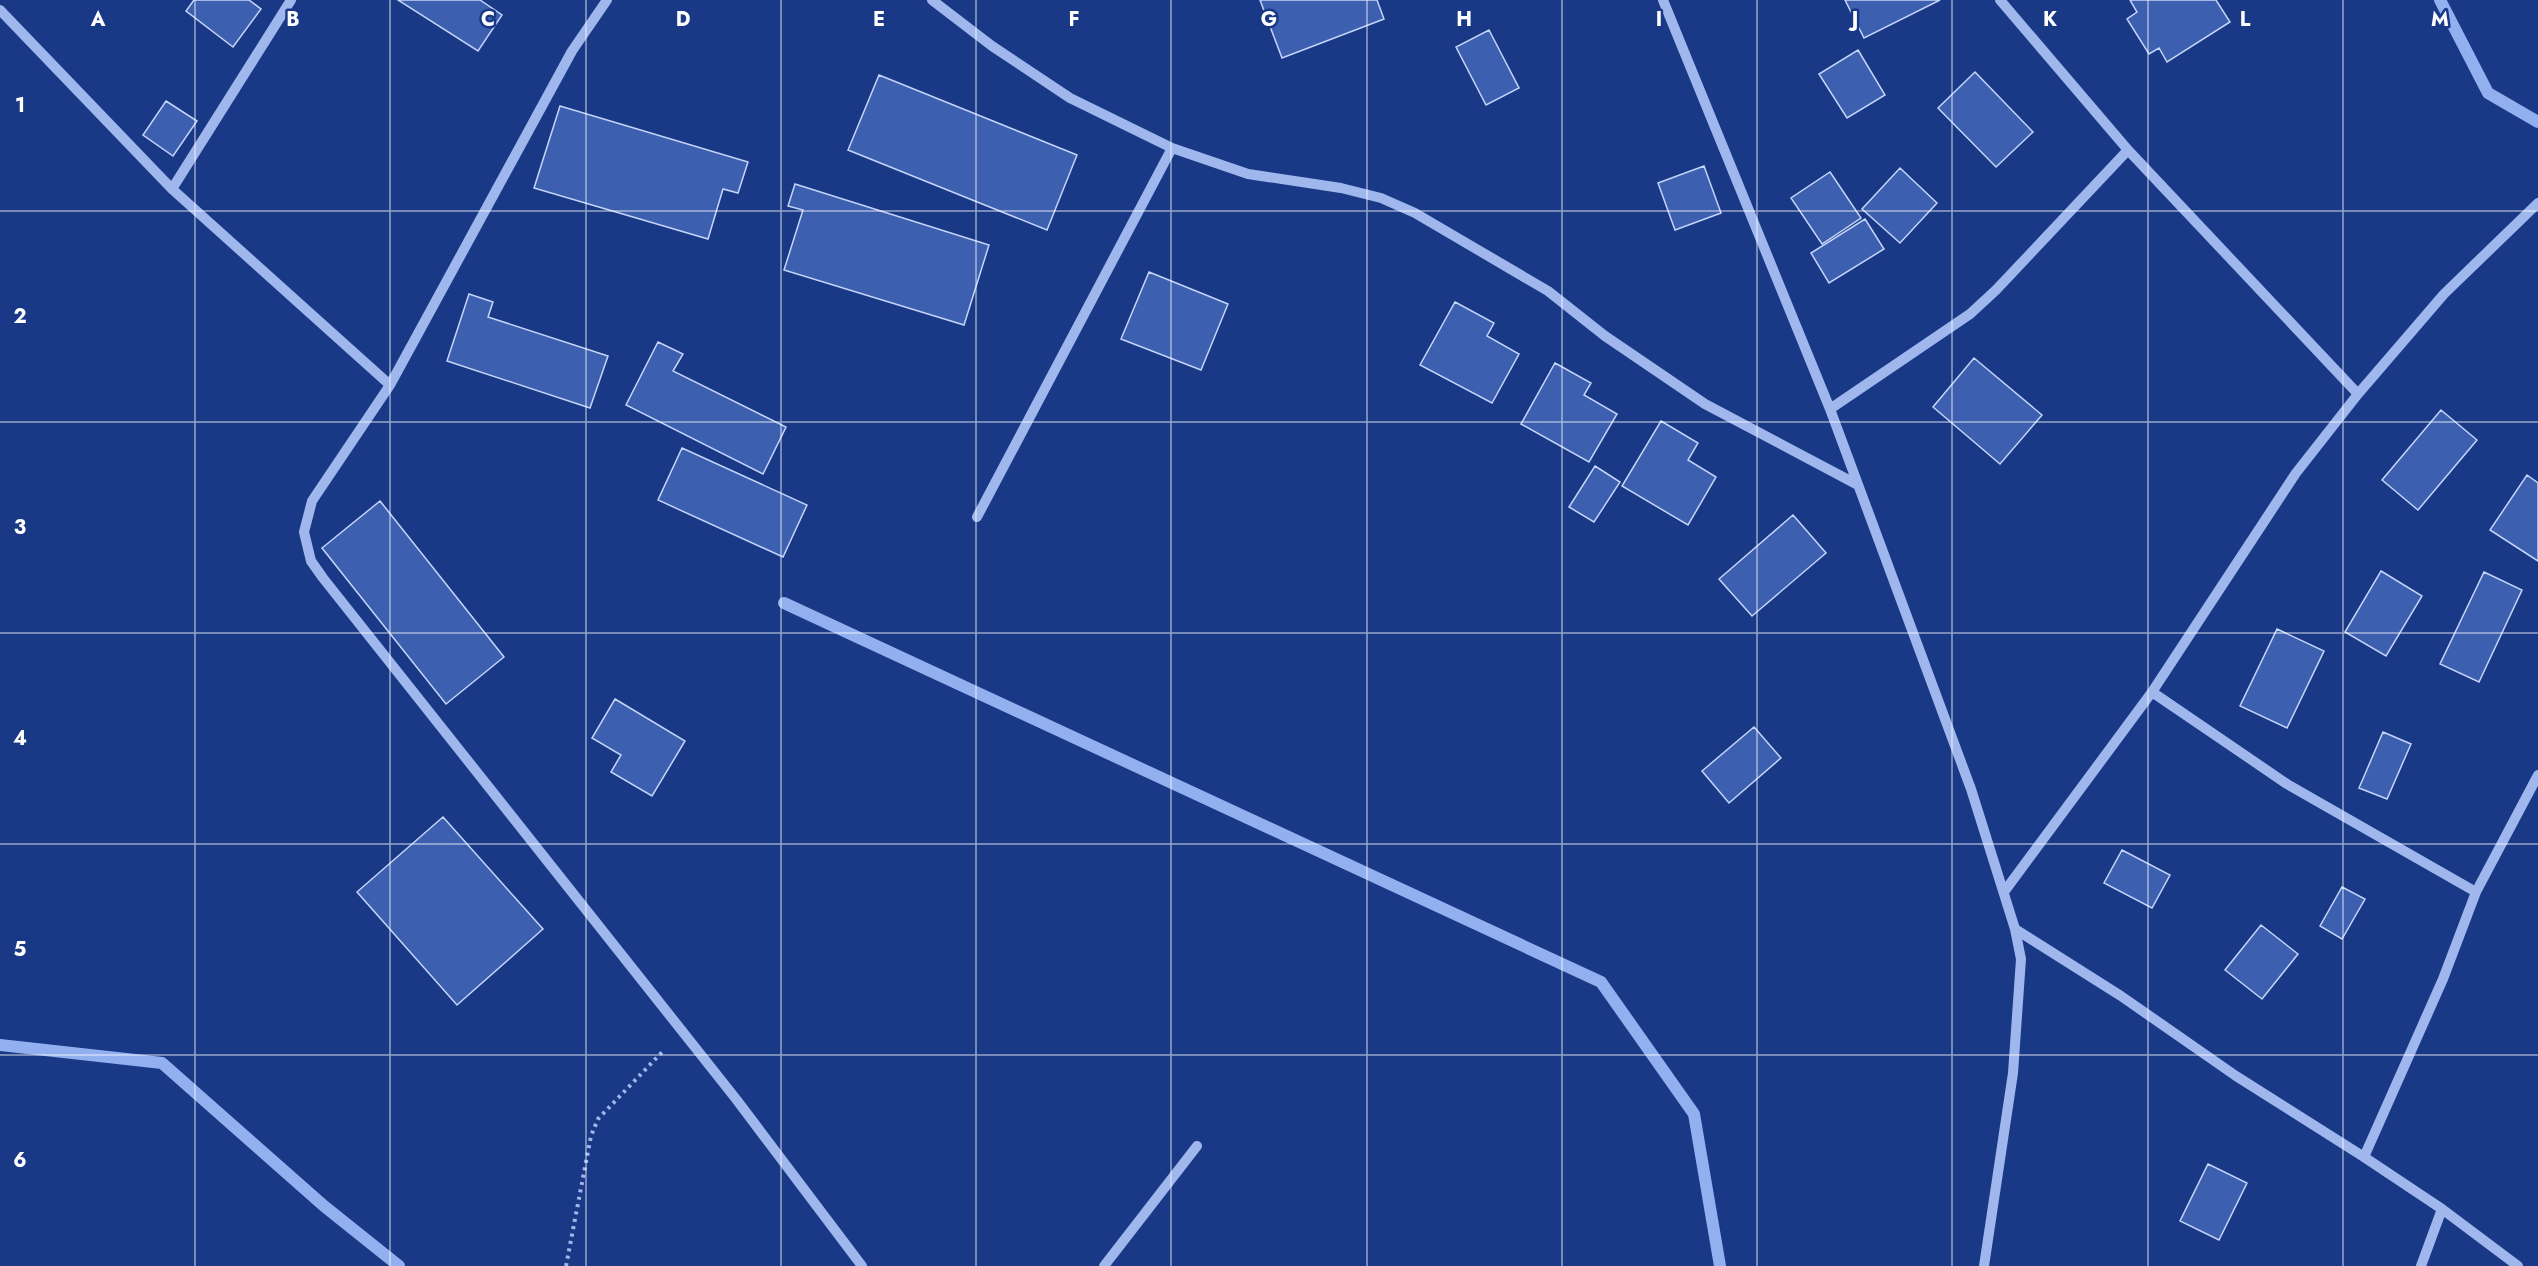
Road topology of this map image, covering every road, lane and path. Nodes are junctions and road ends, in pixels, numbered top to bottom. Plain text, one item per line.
1 (291, 0) edge
2 (607, 0) edge
3 (932, 0) edge
4 (1663, 0) edge
5 (2000, 0) edge
6 (0, 10) edge
7 (1172, 148) junction
8 (2128, 150) junction
9 (172, 189) junction
10 (2538, 203) edge
11 (390, 385) junction
12 (2358, 394) junction
13 (1830, 410) junction
14 (1858, 485) junction
15 (977, 517) dead end
16 (2152, 692) junction
17 (2538, 775) edge
18 (2004, 892) junction
19 (2476, 892) junction
20 (2015, 929) junction
21 (681, 1032) junction
22 (1197, 1146) dead end
23 (2364, 1157) junction
24 (2442, 1209) junction
25 (566, 1266) edge
26 (862, 1266) edge
27 (1104, 1266) edge
28 (1984, 1266) edge
29 (2421, 1266) edge
30 (2518, 1266) edge

1 - 9 street
2 - 11 street
3 - 7 street
4 - 13 street
5 - 8 street
6 - 9 street
7 - 14 street
7 - 15 street
8 - 12 street
8 - 13 street
9 - 11 street
10 - 12 street
11 - 21 street
12 - 16 street
13 - 14 street
14 - 18 street
16 - 18 street
16 - 19 street
17 - 19 street
18 - 20 street
19 - 23 street
20 - 23 street
20 - 28 street
21 - 25 path
21 - 26 street
22 - 27 street
23 - 24 street
24 - 29 street
24 - 30 street

